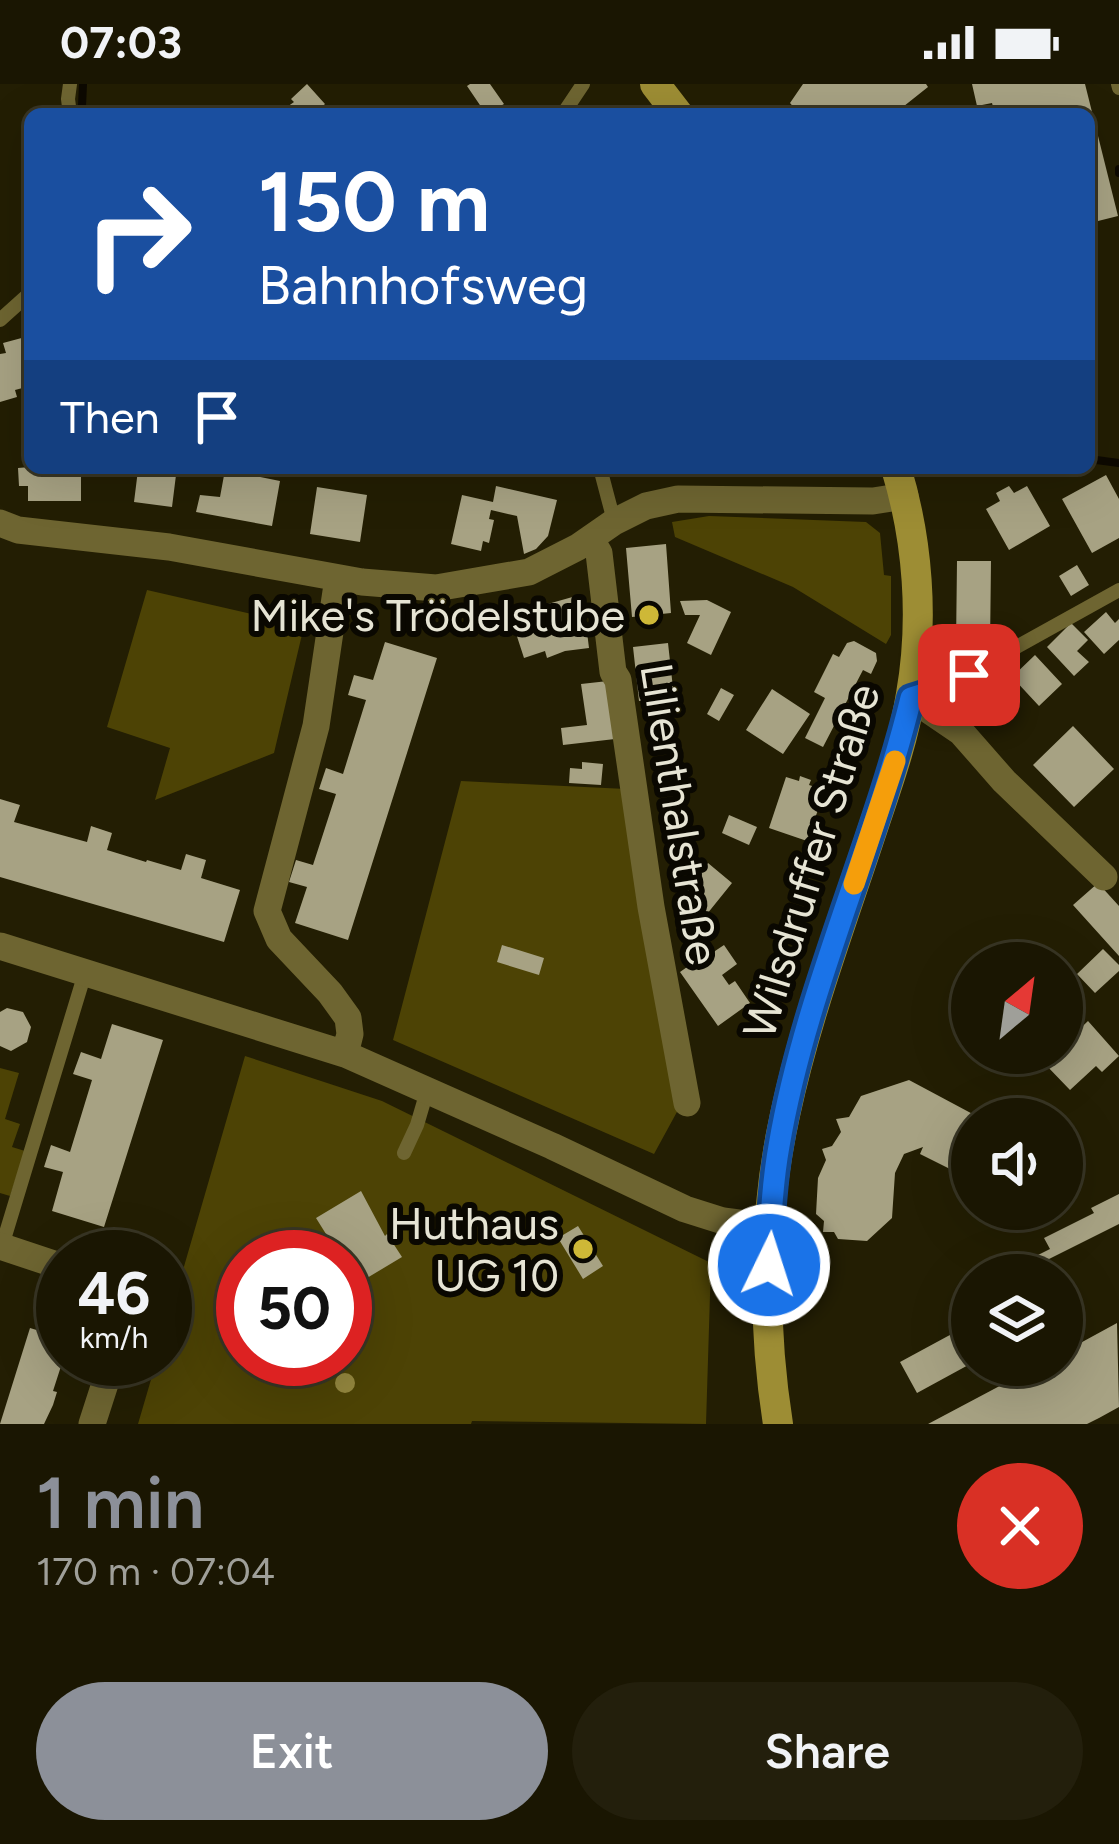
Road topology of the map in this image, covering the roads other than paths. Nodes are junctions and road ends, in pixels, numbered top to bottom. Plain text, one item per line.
1 (655, 84) edge
2 (674, 108) edge
3 (24, 298) edge
4 (0, 320) edge
5 (602, 474) edge
6 (900, 482) edge
7 (614, 522) junction
8 (0, 523) edge
9 (591, 540) junction
10 (338, 578) junction
11 (1119, 590) edge
12 (911, 698) junction
13 (1104, 877) dead end
14 (0, 946) edge
15 (85, 973) junction
16 (345, 1054) junction
17 (428, 1090) junction
18 (687, 1103) dead end
19 (404, 1154) dead end
20 (770, 1227) junction
21 (1, 1246) edge
22 (36, 1258) edge
23 (104, 1386) edge
24 (92, 1424) edge
25 (778, 1424) edge

1 - 2 main road
3 - 4 lane
5 - 7 lane
6 - 7 street
6 - 12 main road, Wilsdruffer Straße
7 - 9 street
8 - 10 street
9 - 10 street
9 - 18 street, Lilienthalstraße
10 - 16 street
11 - 12 lane
12 - 13 street
12 - 20 main road, Wilsdruffer Straße
14 - 15 street
15 - 16 street
15 - 21 lane
16 - 17 street
17 - 19 lane
17 - 20 street
20 - 25 main road, Wilsdruffer Straße
21 - 22 street
23 - 24 street

